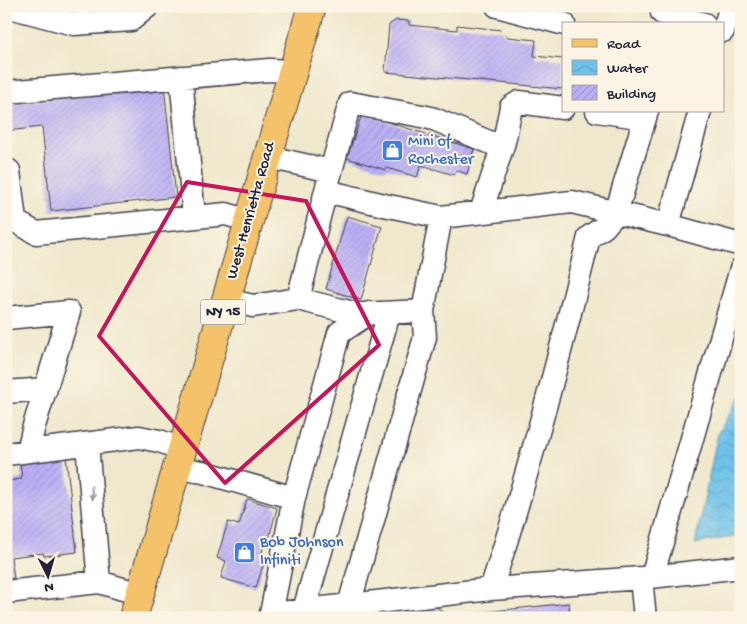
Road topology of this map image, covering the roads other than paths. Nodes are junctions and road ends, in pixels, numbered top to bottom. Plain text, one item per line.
1 (6, 6) edge
2 (148, 6) edge
3 (312, 6) edge
4 (497, 6) edge
5 (731, 6) edge
6 (661, 14) edge
7 (695, 22) edge
8 (562, 23) edge
9 (724, 27) edge
10 (293, 71) junction
11 (181, 77) junction
12 (6, 92) edge
13 (562, 108) edge
14 (613, 112) edge
15 (700, 112) edge
16 (646, 114) edge
17 (504, 142) junction
18 (268, 157) junction
19 (6, 169) edge
20 (329, 181) junction
21 (481, 212) junction
22 (616, 213) junction
23 (441, 217) junction
24 (194, 218) junction
25 (249, 221) junction
26 (668, 225) junction
27 (741, 245) edge
28 (741, 269) edge
29 (298, 299) junction
30 (226, 300) junction
31 (423, 311) junction
32 (379, 313) junction
33 (6, 318) edge
34 (46, 389) junction
35 (6, 392) edge
36 (87, 444) junction
37 (17, 453) edge
38 (180, 459) junction
39 (294, 498) junction
40 (741, 567) edge
41 (647, 578) junction
42 (100, 582) junction
43 (491, 589) junction
44 (6, 592) edge
45 (349, 605) junction
46 (137, 606) edge
47 (304, 610) junction
48 (270, 616) edge
49 (645, 618) edge

1 - 2 street
3 - 10 main road, West Henrietta Road / NY 15
4 - 8 street
5 - 9 street
6 - 7 street
10 - 11 street
10 - 18 main road, West Henrietta Road / NY 15
11 - 12 street
11 - 24 street
13 - 17 street
14 - 16 street
15 - 26 street
16 - 22 street
17 - 20 street
17 - 21 street
18 - 20 street
18 - 25 main road, West Henrietta Road / NY 15
19 - 24 street
20 - 23 street
20 - 29 street
21 - 22 street
21 - 23 street
22 - 26 street
22 - 43 street
23 - 31 street
24 - 25 street
25 - 30 main road, West Henrietta Road / NY 15
26 - 27 street
28 - 41 street
29 - 30 street
29 - 32 street
30 - 38 main road, West Henrietta Road / NY 15
31 - 32 street
31 - 45 street
32 - 39 street
32 - 47 street
33 - 34 street
34 - 35 street
34 - 37 street
36 - 37 street
36 - 38 street
36 -> 42 street
38 - 39 street
38 - 46 main road, West Henrietta Road / NY 15
39 - 48 street
40 - 41 street
41 - 43 street
41 - 49 street
42 - 44 street
42 - 46 street
43 - 45 street
45 - 47 street
47 - 48 street

